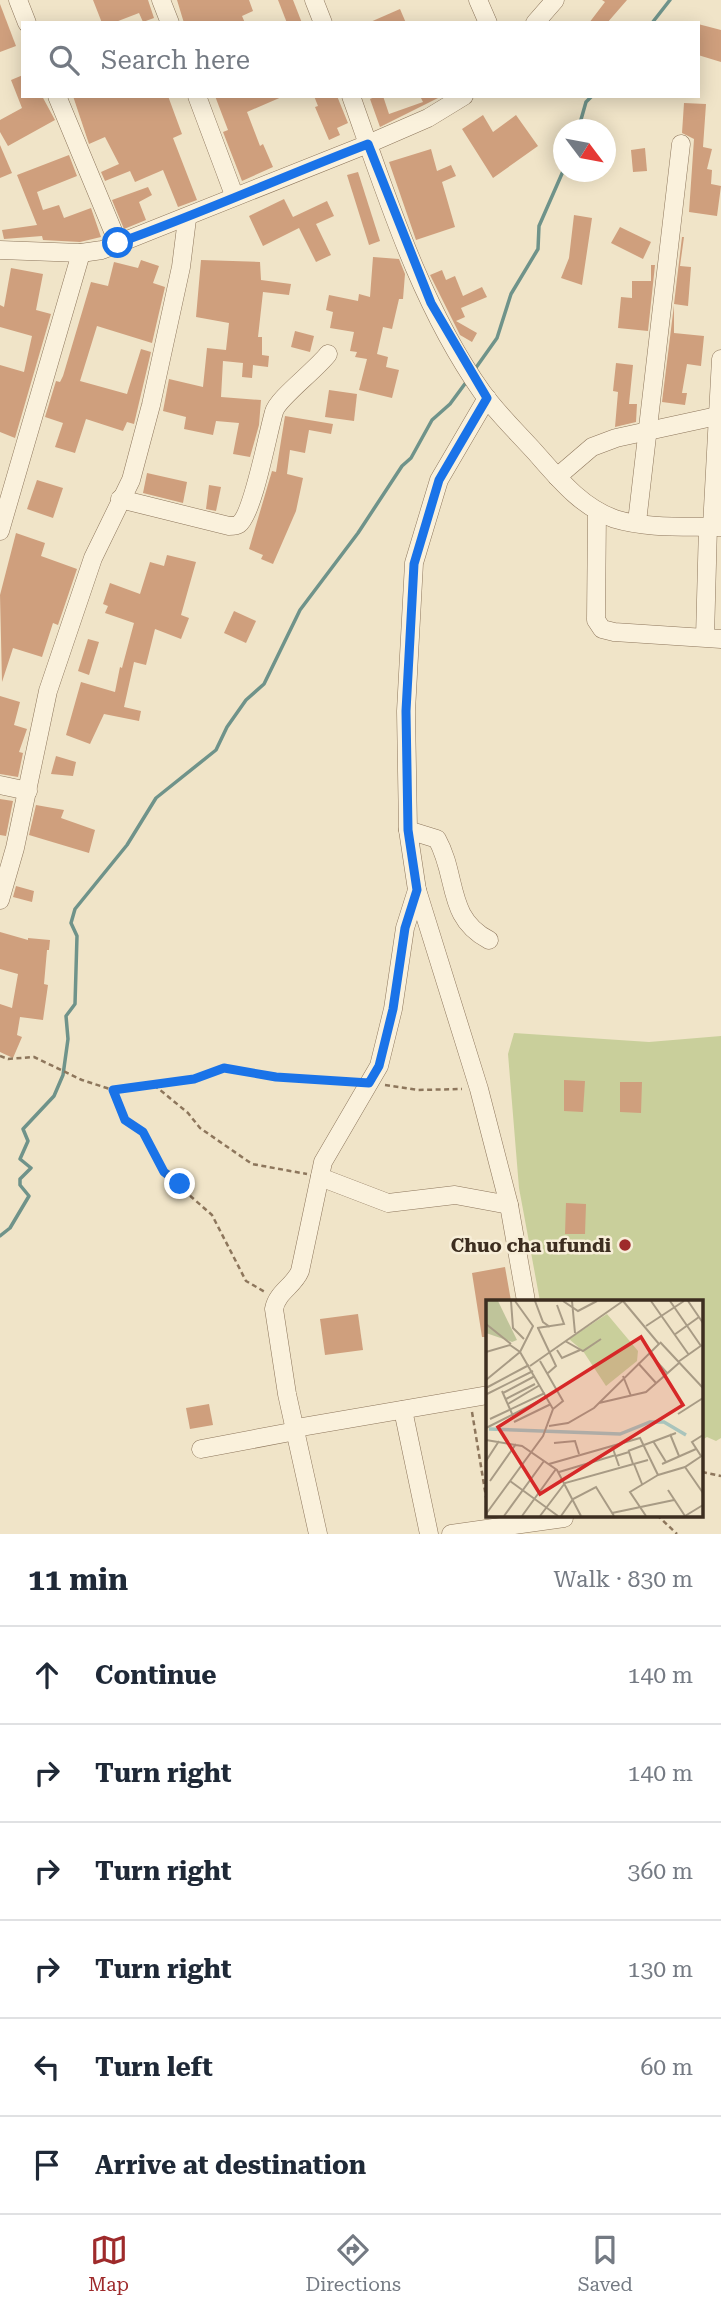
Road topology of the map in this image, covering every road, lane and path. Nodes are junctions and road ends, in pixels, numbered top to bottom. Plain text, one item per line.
1 (18, 0) edge
2 (161, 0) edge
3 (314, 0) edge
4 (478, 0) edge
5 (555, 0) edge
6 (26, 21) edge
7 (169, 21) edge
8 (322, 21) edge
9 (487, 21) edge
10 (537, 21) edge
11 (58, 98) edge
12 (198, 98) edge
13 (352, 98) edge
14 (461, 98) edge
15 (368, 144) junction
16 (681, 144) dead end
17 (234, 195) junction
18 (187, 219) junction
19 (118, 243) junction
20 (0, 250) edge
21 (81, 253) junction
22 (328, 354) dead end
23 (721, 359) edge
24 (487, 398) junction
25 (717, 416) junction
26 (647, 432) junction
27 (557, 477) junction
28 (120, 499) junction
29 (597, 511) junction
30 (637, 523) junction
31 (714, 527) edge
32 (0, 531) edge
33 (713, 638) edge
34 (0, 785) edge
35 (28, 791) junction
36 (408, 830) junction
37 (417, 890) junction
38 (0, 900) edge
39 (489, 940) dead end
40 (0, 1056) edge
41 (369, 1083) junction
42 (153, 1084) junction
43 (479, 1089) junction
44 (113, 1090) junction
45 (320, 1176) junction
46 (509, 1205) junction
47 (277, 1298) junction
48 (526, 1300) edge
49 (486, 1395) edge
50 (470, 1398) junction
51 (403, 1410) junction
52 (296, 1430) junction
53 (201, 1449) dead end
54 (486, 1497) edge
55 (659, 1517) edge
56 (564, 1522) edge
57 (318, 1534) edge
58 (429, 1534) edge
59 (451, 1534) edge
60 (677, 1534) edge

1 - 6 street
2 - 7 street
3 - 8 street
4 - 9 street
5 - 10 street
11 - 19 street
12 - 17 street
13 - 15 street
14 - 15 street
15 - 17 street
15 - 24 street
16 - 26 street
17 - 18 street
18 - 19 street
18 - 28 street
19 - 21 street
20 - 21 street
21 - 32 street
22 - 28 street
23 - 25 street
24 - 27 street
24 - 36 street
25 - 26 street
25 - 31 street
26 - 27 street
26 - 30 street
27 - 29 street
28 - 35 street
29 - 30 street
29 - 33 street
30 - 31 street
31 - 33 street
34 - 35 street
35 - 38 street
36 - 37 street
36 - 39 street
37 - 41 street
37 - 43 street
40 - 44 path
41 - 42 path
41 - 43 path
41 - 45 street
42 - 44 path
42 - 45 path
43 - 46 street
44 - 47 path
45 - 46 street
45 - 47 street
46 - 48 street
47 - 52 street
49 - 50 street
50 - 51 street
50 - 54 path
51 - 52 street
51 - 58 street
52 - 53 street
52 - 57 street
55 - 60 path
56 - 59 street

